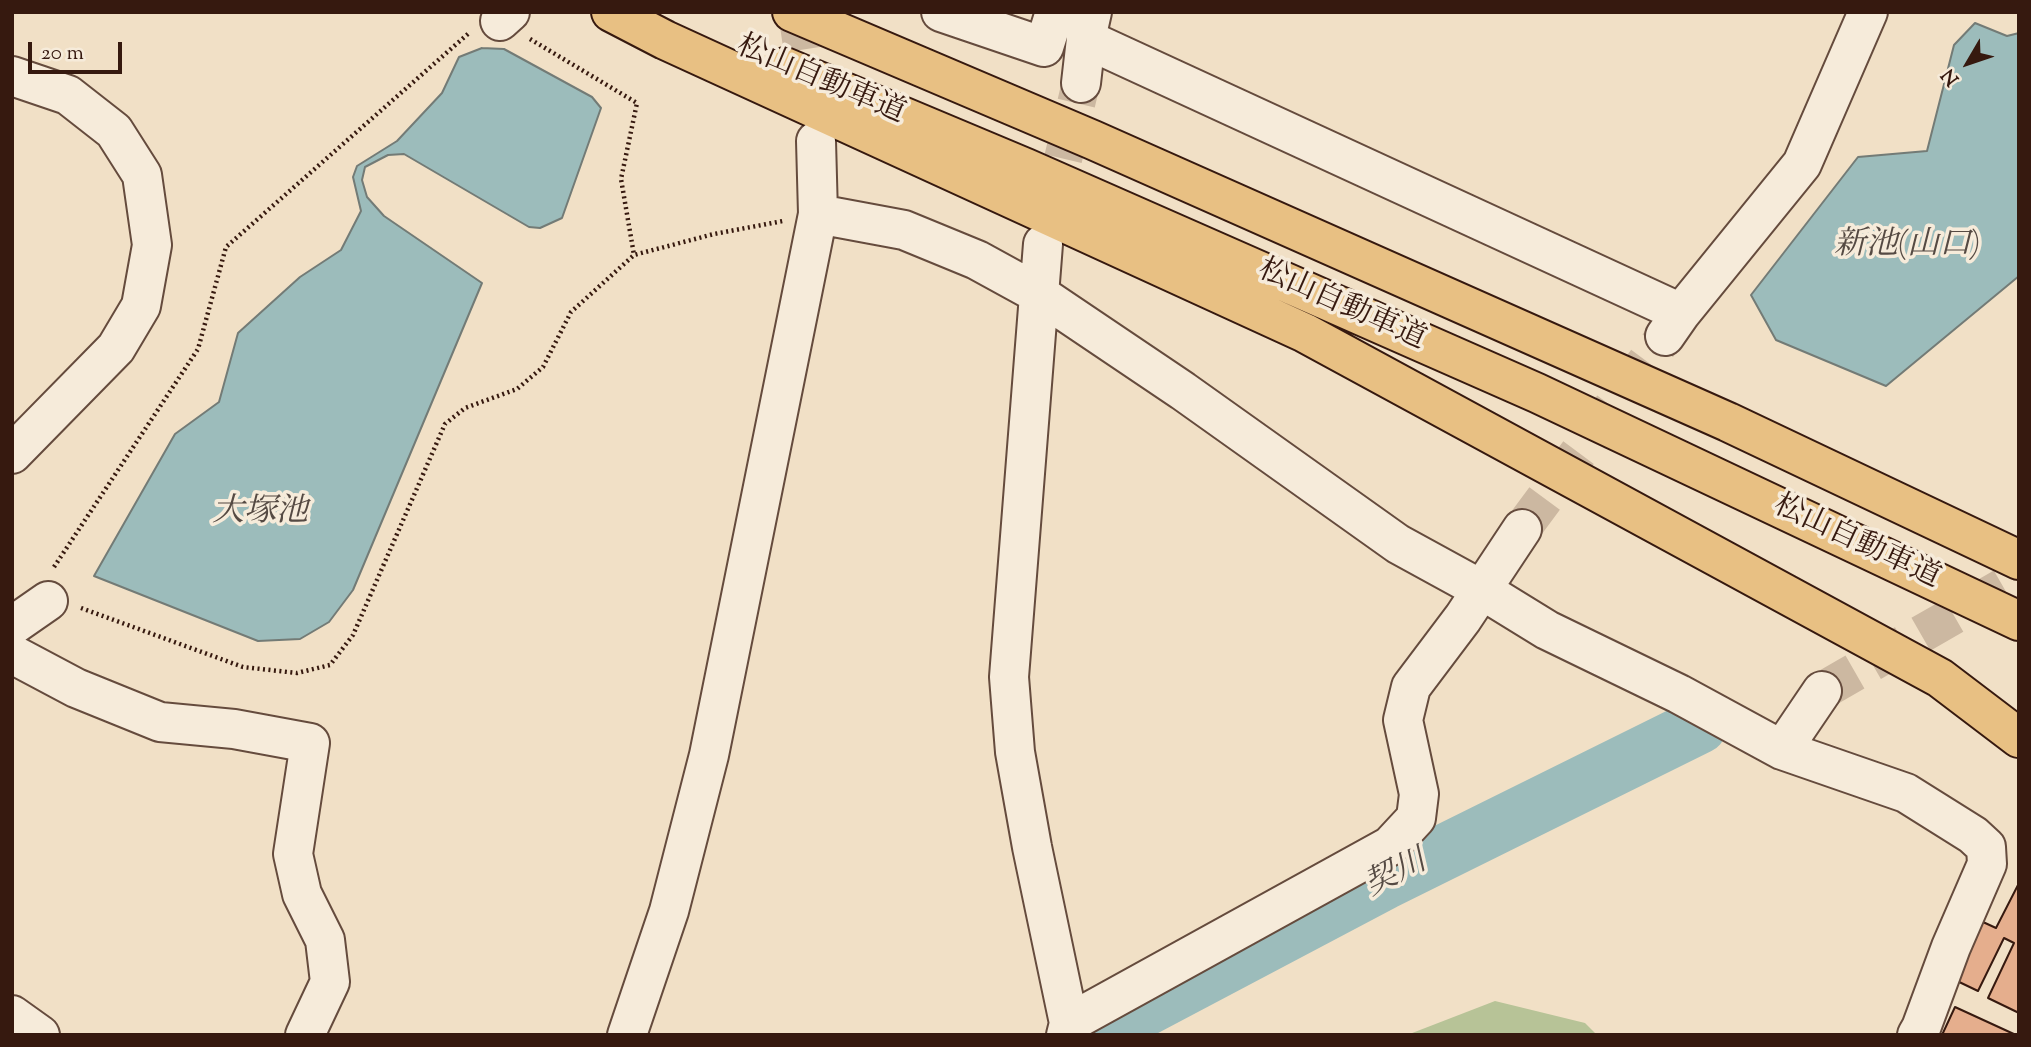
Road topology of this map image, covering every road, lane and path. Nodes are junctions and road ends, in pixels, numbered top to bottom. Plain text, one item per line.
1 (611, 12) edge
2 (654, 12) edge
3 (792, 12) edge
4 (941, 12) edge
5 (1055, 12) edge
6 (1868, 12) edge
7 (505, 17) edge
8 (1089, 25) edge
9 (12, 76) edge
10 (1081, 83) tunnel mouth
11 (816, 141) tunnel mouth
12 (818, 214) junction
13 (1043, 244) tunnel mouth
14 (634, 256) junction
15 (1039, 294) junction
16 (1728, 422) junction
17 (12, 454) edge
18 (1522, 529) tunnel mouth
19 (2019, 543) edge
20 (2019, 560) edge
21 (1482, 590) junction
22 (48, 601) junction
23 (2019, 621) edge
24 (12, 626) edge
25 (12, 654) edge
26 (1822, 691) tunnel mouth
27 (2019, 738) edge
28 (1782, 750) junction
29 (12, 1015) edge
30 (1068, 1029) edge
31 (40, 1035) edge
32 (305, 1035) edge
33 (627, 1035) edge
34 (1917, 1035) edge

1 - 27 highway
2 - 23 highway, 松山自動車道
3 - 16 highway, 松山自動車道
4 - 5 street
6 - 8 street
7 - 14 path
7 - 22 path
8 - 10 street
9 - 17 street
11 - 12 street
12 - 14 path
12 - 15 street
12 - 33 street
13 - 15 street
14 - 22 path
15 - 21 street
15 - 30 street
16 - 19 highway
16 - 20 highway, 松山自動車道
18 - 21 street
21 - 28 street
21 - 30 street
22 - 24 street
25 - 32 street
26 - 28 street
28 - 34 street
29 - 31 street

